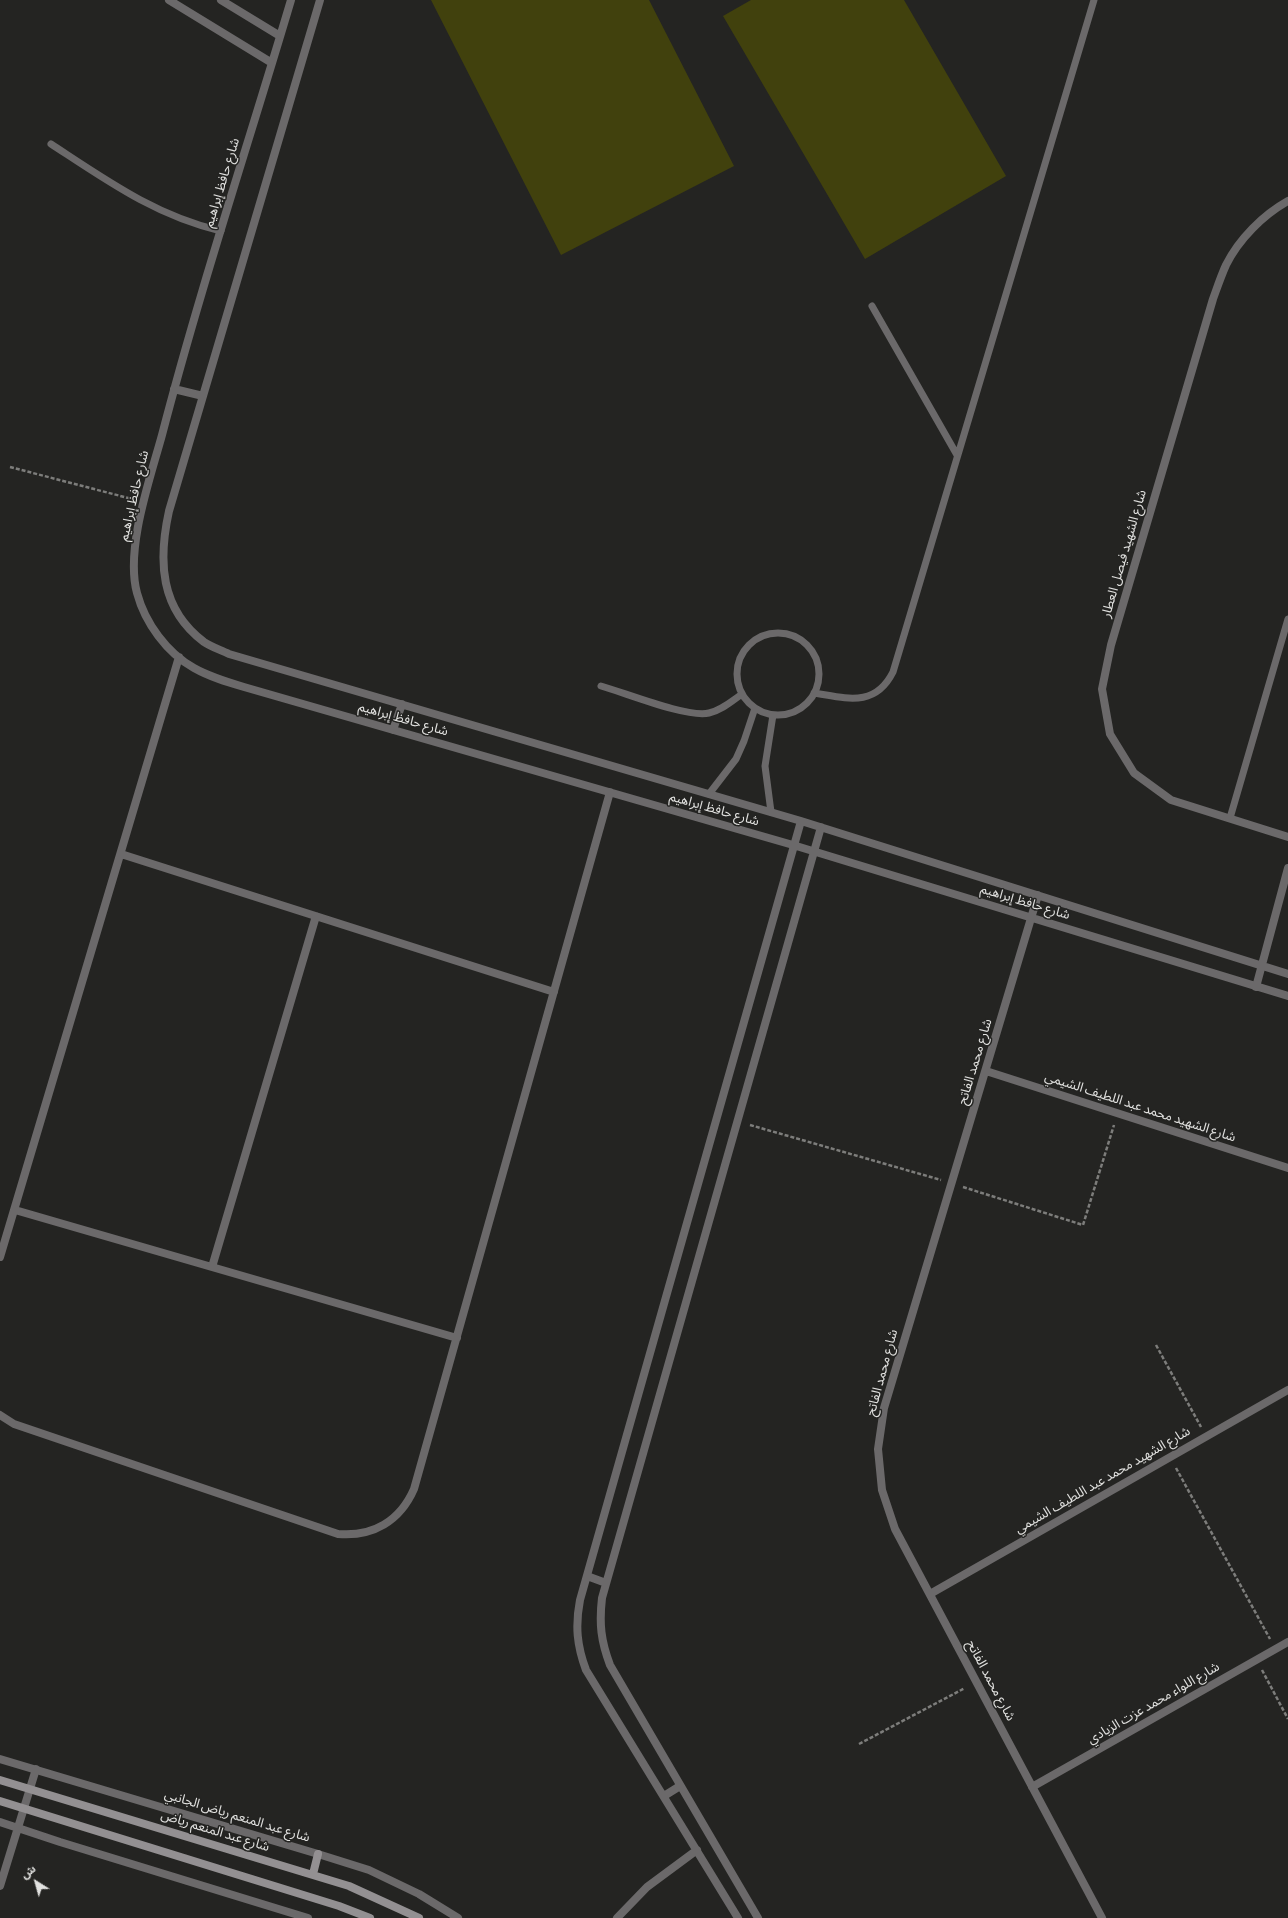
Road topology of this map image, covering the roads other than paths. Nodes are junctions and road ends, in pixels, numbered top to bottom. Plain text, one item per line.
1 (169, 0) edge
2 (221, 0) edge
3 (291, 0) edge
4 (320, 0) edge
5 (1094, 0) edge
6 (280, 36) junction
7 (272, 63) junction
8 (51, 144) dead end
9 (1288, 201) edge
10 (221, 231) junction
11 (872, 306) dead end
12 (174, 389) junction
13 (204, 396) junction
14 (957, 455) junction
15 (1288, 619) edge
16 (179, 657) junction
17 (601, 686) dead end
18 (814, 693) junction
19 (742, 694) junction
20 (402, 704) junction
21 (755, 708) junction
22 (773, 715) junction
23 (393, 730) junction
24 (610, 792) junction
25 (709, 794) junction
26 (771, 812) junction
27 (1230, 818) junction
28 (800, 821) junction
29 (821, 827) junction
30 (1288, 837) edge
31 (794, 845) junction
32 (813, 851) junction
33 (120, 854) junction
34 (1288, 868) edge
35 (1038, 895) junction
36 (316, 916) junction
37 (1032, 918) junction
38 (1262, 967) junction
39 (1288, 974) edge
40 (1256, 987) junction
41 (554, 992) junction
42 (1288, 996) edge
43 (986, 1071) junction
44 (1288, 1168) edge
45 (15, 1210) junction
46 (0, 1257) edge
47 (212, 1267) junction
48 (457, 1338) junction
49 (1288, 1390) edge
50 (0, 1415) edge
51 (587, 1576) junction
52 (606, 1582) junction
53 (930, 1594) junction
54 (1288, 1642) edge
55 (0, 1759) edge
56 (36, 1769) junction
57 (0, 1780) edge
58 (680, 1786) junction
59 (1032, 1787) junction
60 (30, 1789) junction
61 (664, 1796) junction
62 (0, 1801) edge
63 (24, 1808) junction
64 (0, 1822) edge
65 (18, 1827) junction
66 (697, 1850) junction
67 (318, 1854) junction
68 (313, 1874) junction
69 (0, 1886) edge
70 (308, 1918) edge
71 (370, 1918) edge
72 (420, 1918) edge
73 (458, 1918) edge
74 (617, 1918) edge
75 (738, 1918) edge
76 (758, 1918) edge
77 (1102, 1918) edge

1 - 7 street
2 - 6 street
3 - 6 street, شارع حافظ إبراهيم
4 - 13 street, شارع حافظ إبراهيم
5 - 14 lane
6 - 7 street, شارع حافظ إبراهيم
7 - 10 street, شارع حافظ إبراهيم
8 - 10 lane
9 - 27 street, شارع الشهيد فيصل العطار
10 - 12 street, شارع حافظ إبراهيم
11 - 14 lane
12 - 13 street
12 - 16 street, شارع حافظ إبراهيم
13 - 20 street, شارع حافظ إبراهيم
14 - 18 lane
15 - 27 lane
16 - 23 street, شارع حافظ إبراهيم
16 - 33 street
17 - 19 lane
18 - 19 lane
18 - 22 lane
19 - 21 lane
20 - 23 street
20 - 25 street, شارع حافظ إبراهيم
21 - 22 lane
21 - 25 lane
22 - 26 lane
23 - 24 street, شارع حافظ إبراهيم
24 - 31 street, شارع حافظ إبراهيم
24 - 41 street
25 - 26 street, شارع حافظ إبراهيم
26 - 28 street, شارع حافظ إبراهيم
27 - 30 street, شارع الشهيد فيصل العطار
28 - 29 street, شارع حافظ إبراهيم
28 - 31 street
29 - 32 street
29 - 35 street, شارع حافظ إبراهيم
31 - 32 street, شارع حافظ إبراهيم
31 - 51 street
32 - 37 street, شارع حافظ إبراهيم
32 - 52 street
33 - 36 street
33 - 45 street
34 - 38 street
35 - 37 street, شارع محمد الفاتح
35 - 38 street, شارع حافظ إبراهيم
36 - 41 street
36 - 47 street
37 - 40 street, شارع حافظ إبراهيم
37 - 43 street, شارع محمد الفاتح
38 - 39 street, شارع حافظ إبراهيم
38 - 40 street
40 - 42 street, شارع حافظ إبراهيم
41 - 48 street
43 - 44 street, شارع الشهيد محمد عبد اللطيف الشيمي
43 - 53 street, شارع محمد الفاتح
45 - 46 street
45 - 47 street
47 - 48 street
48 - 50 street
49 - 53 street, شارع الشهيد محمد عبد اللطيف الشيمي
51 - 52 street
51 - 61 street
52 - 58 street
53 - 59 street, شارع محمد الفاتح
54 - 59 street, شارع اللواء محمد عزت الزيادي
55 - 56 street, شارع عبد المنعم رياض الجانبي
56 - 60 street
56 - 67 street, شارع عبد المنعم رياض الجانبي
57 - 60 street, شارع عبد المنعم رياض
58 - 61 street
58 - 76 street
59 - 77 street, شارع محمد الفاتح
60 - 63 street
60 - 68 street, شارع عبد المنعم رياض
61 - 66 street
62 - 63 street
63 - 65 street
63 - 71 street
64 - 65 street
65 - 69 street
65 - 70 street
66 - 74 street
66 - 75 street
67 - 68 street
67 - 73 street, شارع عبد المنعم رياض الجانبي
68 - 72 street, شارع عبد المنعم رياض

